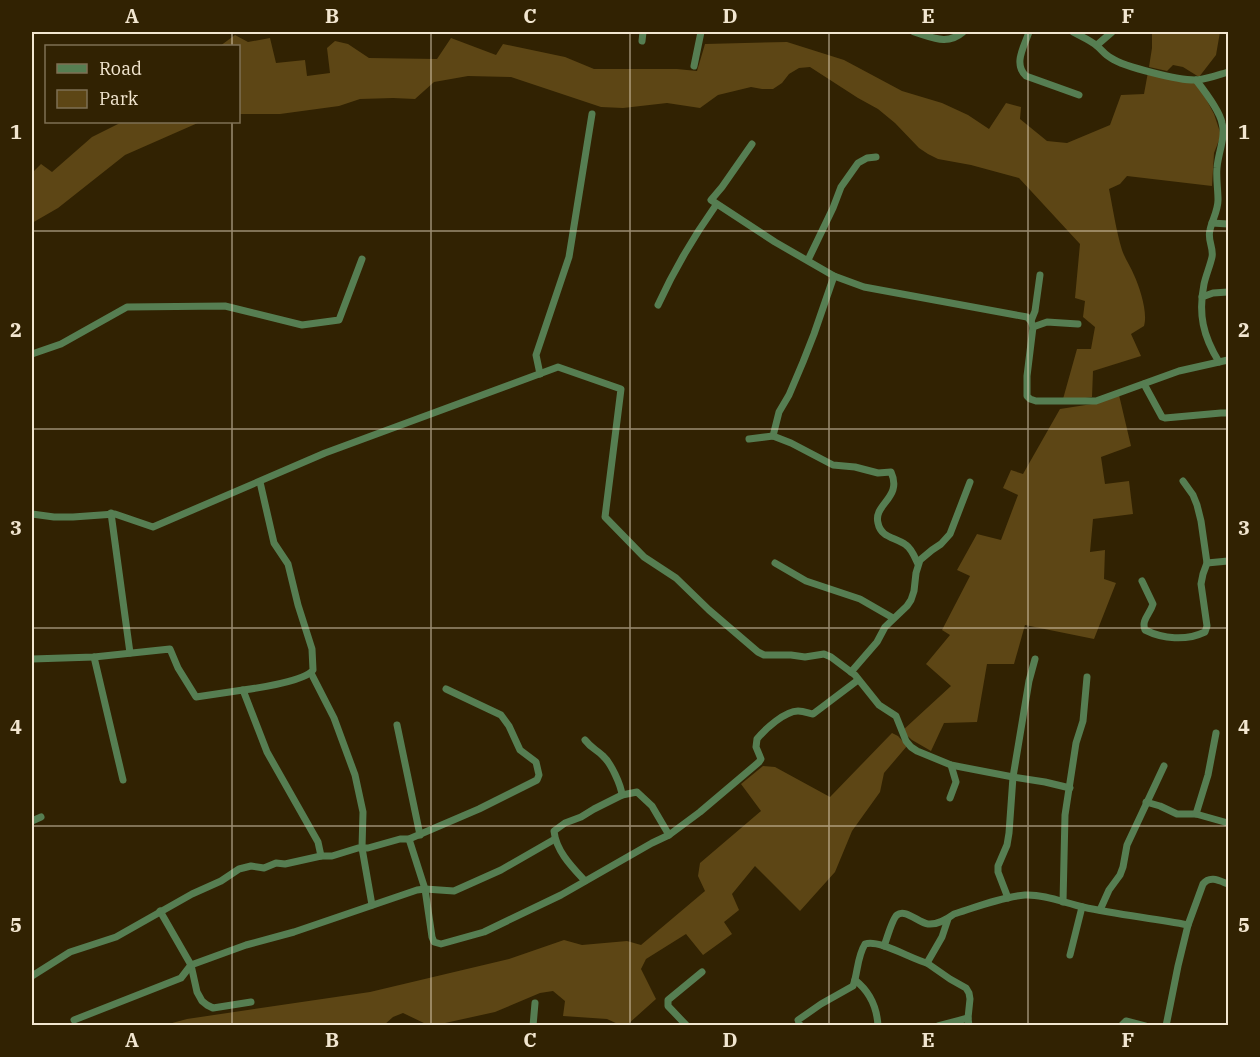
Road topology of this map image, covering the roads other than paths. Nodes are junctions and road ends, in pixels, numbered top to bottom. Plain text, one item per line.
1 (643, 32) edge
2 (701, 32) edge
3 (914, 32) edge
4 (963, 32) edge
5 (1029, 32) edge
6 (1073, 32) edge
7 (1112, 32) edge
8 (642, 40) dead end
9 (1097, 45) junction
10 (694, 66) dead end
11 (1228, 72) edge
12 (1196, 80) junction
13 (1079, 95) dead end
14 (592, 114) dead end
15 (752, 144) dead end
16 (876, 157) dead end
17 (716, 205) junction
18 (1212, 223) junction
19 (1228, 224) edge
20 (362, 259) dead end
21 (808, 260) junction
22 (1040, 275) dead end
23 (834, 276) junction
24 (1228, 292) edge
25 (1202, 297) junction
26 (658, 305) dead end
27 (1032, 324) junction
28 (1078, 324) dead end
29 (32, 354) edge
30 (1228, 360) edge
31 (1219, 362) junction
32 (540, 374) junction
33 (1144, 384) junction
34 (1228, 413) edge
35 (773, 436) junction
36 (749, 439) dead end
37 (1183, 481) dead end
38 (260, 482) junction
39 (970, 482) dead end
40 (111, 513) junction
41 (32, 514) edge
42 (1228, 561) edge
43 (775, 563) dead end
44 (1207, 563) junction
45 (918, 564) junction
46 (1142, 581) dead end
47 (893, 618) junction
48 (130, 653) junction
49 (94, 657) junction
50 (32, 659) edge
51 (1035, 659) dead end
52 (851, 672) junction
53 (311, 673) junction
54 (1087, 678) dead end
55 (858, 680) junction
56 (446, 689) dead end
57 (243, 690) junction
58 (397, 725) dead end
59 (1216, 733) dead end
60 (585, 740) dead end
61 (951, 765) junction
62 (1164, 766) dead end
63 (1013, 777) junction
64 (123, 780) dead end
65 (1070, 788) junction
66 (622, 795) junction
67 (950, 798) dead end
68 (1146, 802) junction
69 (1196, 814) junction
70 (40, 818) dead end
71 (32, 821) edge
72 (1228, 823) edge
73 (420, 835) junction
74 (669, 835) junction
75 (409, 839) junction
76 (555, 839) junction
77 (362, 848) junction
78 (321, 856) junction
79 (585, 881) junction
80 (1228, 884) edge
81 (425, 889) junction
82 (1008, 898) junction
83 (1063, 902) junction
84 (372, 904) junction
85 (1082, 907) junction
86 (1100, 910) junction
87 (160, 911) junction
88 (948, 919) junction
89 (1188, 925) junction
90 (884, 946) junction
91 (1070, 955) dead end
92 (927, 963) junction
93 (191, 965) junction
94 (702, 972) dead end
95 (32, 976) edge
96 (855, 980) junction
97 (251, 1002) dead end
98 (535, 1003) dead end
99 (74, 1020) dead end
100 (969, 1022) edge
101 (797, 1024) edge
102 (533, 1026) edge
103 (687, 1026) edge
104 (878, 1026) edge
105 (938, 1026) edge
106 (1121, 1026) edge
107 (1145, 1026) edge
108 (1166, 1026) edge

1 - 8 street
2 - 10 street
3 - 4 street
5 - 13 street
6 - 9 street
7 - 9 street
9 - 12 street
11 - 12 street
12 - 18 street
14 - 32 street
15 - 17 street
16 - 21 street
17 - 21 street
17 - 26 street
18 - 19 street
18 - 25 street
20 - 29 street
21 - 23 street
22 - 27 street
23 - 27 street
23 - 35 street
24 - 25 street
25 - 31 street
27 - 28 street
27 - 33 street
30 - 31 street
31 - 33 street
32 - 38 street
32 - 52 street
33 - 34 street
35 - 36 street
35 - 45 street
37 - 44 street
38 - 40 street
38 - 53 street
39 - 45 street
40 - 41 street
40 - 48 street
42 - 44 street
43 - 47 street
44 - 46 street
45 - 47 street
47 - 52 street
48 - 49 street
48 - 57 street
49 - 50 street
49 - 64 street
51 - 63 street
52 - 55 street
53 - 57 street
53 - 77 street
54 - 65 street
55 - 61 street
55 - 74 street
56 - 73 street
57 - 78 street
58 - 73 street
59 - 69 street
60 - 66 street
61 - 63 street
61 - 67 street
62 - 68 street
63 - 65 street
63 - 82 street
65 - 83 street
66 - 74 street
66 - 76 street
68 - 69 street
68 - 86 street
69 - 72 street
70 - 71 street
73 - 75 street
74 - 79 street
75 - 77 street
75 - 81 street
76 - 79 street
76 - 81 street
77 - 78 street
77 - 84 street
78 - 87 street
79 - 81 street
80 - 89 street
81 - 84 street
82 - 83 street
82 - 88 street
83 - 85 street
84 - 93 street
85 - 86 street
85 - 91 street
86 - 89 street
87 - 93 street
87 - 95 street
88 - 90 street
88 - 92 street
89 - 108 street
90 - 92 street
90 - 96 street
92 - 100 street
93 - 97 street
93 - 99 street
94 - 103 street
96 - 101 street
96 - 104 street
98 - 102 street
100 - 105 street
106 - 107 street

